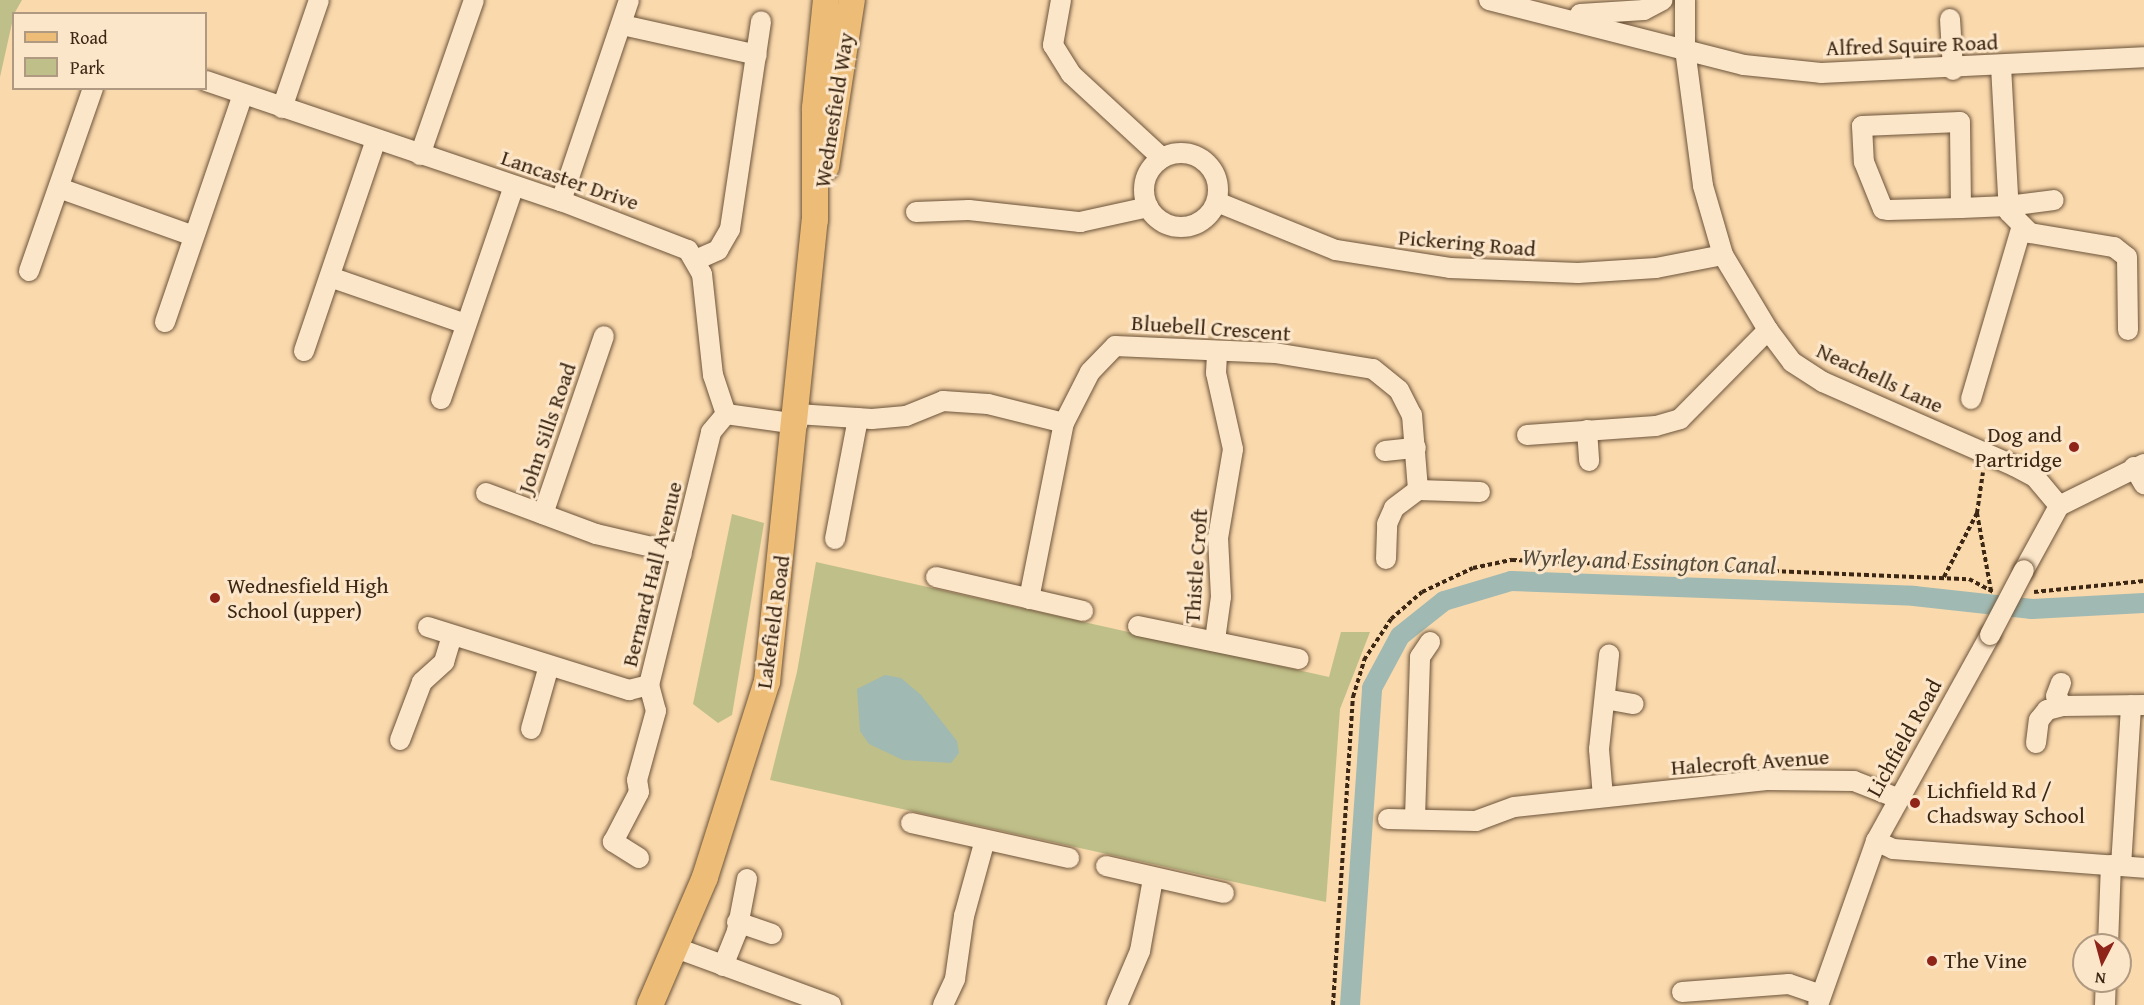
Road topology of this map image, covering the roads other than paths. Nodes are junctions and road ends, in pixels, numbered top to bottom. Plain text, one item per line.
1 (319, 0) edge
2 (474, 0) edge
3 (629, 0) edge
4 (826, 0) edge
5 (852, 0) edge
6 (1061, 0) edge
7 (1489, 0) edge
8 (1663, 0) edge
9 (1685, 0) edge
10 (1559, 15) junction
11 (1950, 19) dead end
12 (761, 21) dead end
13 (622, 25) junction
14 (1685, 50) junction
15 (757, 55) junction
16 (2144, 57) edge
17 (2001, 66) junction
18 (1953, 70) junction
19 (207, 81) edge
20 (92, 90) edge
21 (243, 94) junction
22 (282, 108) junction
23 (376, 140) junction
24 (420, 155) junction
25 (1162, 158) junction
26 (514, 186) junction
27 (59, 188) junction
28 (2054, 200) dead end
29 (561, 201) junction
30 (1216, 202) junction
31 (2008, 206) junction
32 (1148, 207) junction
33 (1960, 208) junction
34 (915, 212) dead end
35 (815, 220) junction
36 (2022, 229) junction
37 (194, 236) junction
38 (1723, 255) junction
39 (698, 259) junction
40 (29, 271) dead end
41 (330, 277) junction
42 (165, 322) dead end
43 (466, 324) junction
44 (1768, 330) junction
45 (2128, 330) dead end
46 (604, 336) dead end
47 (304, 351) dead end
48 (1217, 354) junction
49 (441, 399) dead end
50 (1971, 399) dead end
51 (726, 414) junction
52 (858, 418) junction
53 (797, 419) junction
54 (1064, 423) junction
55 (1587, 430) junction
56 (1527, 435) dead end
57 (1416, 448) junction
58 (1385, 450) dead end
59 (1589, 461) dead end
60 (2141, 472) edge
61 (1418, 490) junction
62 (1480, 492) dead end
63 (486, 494) dead end
64 (2059, 506) junction
65 (543, 514) junction
66 (835, 539) dead end
67 (682, 554) junction
68 (1386, 559) dead end
69 (936, 577) dead end
70 (1029, 599) junction
71 (1083, 611) dead end
72 (1138, 626) dead end
73 (428, 627) dead end
74 (452, 636) junction
75 (1215, 640) junction
76 (1430, 642) dead end
77 (1609, 655) dead end
78 (1299, 659) dead end
79 (549, 666) junction
80 (2061, 683) dead end
81 (649, 685) junction
82 (1605, 699) junction
83 (1634, 704) dead end
84 (2138, 705) edge
85 (2063, 706) junction
86 (531, 729) dead end
87 (400, 740) dead end
88 (2036, 743) dead end
89 (1603, 798) junction
90 (1897, 798) junction
91 (1415, 818) junction
92 (1388, 819) dead end
93 (911, 823) dead end
94 (985, 840) junction
95 (1876, 841) junction
96 (639, 858) dead end
97 (1069, 858) dead end
98 (2116, 866) junction
99 (1113, 867) dead end
100 (2144, 868) edge
101 (747, 879) dead end
102 (1153, 879) junction
103 (1224, 894) dead end
104 (737, 922) junction
105 (2109, 933) edge
106 (772, 934) dead end
107 (679, 949) junction
108 (723, 966) junction
109 (1682, 992) dead end
110 (1819, 1000) edge
111 (650, 1005) edge
112 (831, 1005) edge
113 (943, 1005) edge
114 (1117, 1005) edge

1 - 22 street
2 - 24 street
3 - 13 street
4 - 35 main road
5 - 35 main road, Wednesfield Way
6 - 25 street
7 - 10 street
8 - 10 street
9 - 14 street, Neachells Lane
10 - 14 street, Alfred Squire Road
11 - 18 street
12 - 15 street
13 - 15 street
13 - 29 street
14 - 18 street, Alfred Squire Road
14 - 38 street, Neachells Lane
15 - 39 street
16 - 17 street, Alfred Squire Road
17 - 18 street, Alfred Squire Road
17 - 31 street
19 - 21 street, Lancaster Drive
20 - 27 street
21 - 22 street, Lancaster Drive
21 - 37 street
22 - 23 street, Lancaster Drive
23 - 24 street, Lancaster Drive
23 - 41 street
24 - 26 street, Lancaster Drive
25 - 30 street
25 - 32 street
26 - 29 street, Lancaster Drive
26 - 43 street
27 - 37 street
27 - 40 street
28 - 31 street
29 - 39 street, Lancaster Drive
30 - 32 street
30 - 38 street, Pickering Road
31 - 33 street
31 - 36 street
32 - 34 street
33 - 33 street
35 - 53 main road, Lakefield Road
36 - 45 street
36 - 50 street
37 - 42 street
38 - 44 street, Neachells Lane
39 - 51 street
41 - 43 street
41 - 47 street
43 - 49 street
44 - 55 street
44 - 64 street, Neachells Lane
46 - 65 street, John Sills Road
48 - 54 street, Bluebell Crescent
48 - 57 street, Bluebell Crescent
48 - 75 street, Thistle Croft
51 - 53 street
51 - 67 street, Bernard Hall Avenue
52 - 53 street
52 - 54 street
52 - 66 street
53 - 107 main road, Lakefield Road
54 - 70 street, Bluebell Crescent
55 - 56 street
55 - 59 street
57 - 58 street
57 - 61 street, Bluebell Crescent
60 - 64 street
61 - 62 street
61 - 68 street
63 - 65 street, John Sills Road
64 - 90 street, Lichfield Road, bridge
65 - 67 street, John Sills Road
67 - 81 street, Bernard Hall Avenue
69 - 70 street
70 - 71 street
72 - 75 street, Thistle Croft
73 - 74 street, Bernard Hall Avenue
74 - 79 street, Bernard Hall Avenue
74 - 87 street
75 - 78 street, Thistle Croft
76 - 91 street
77 - 82 street
79 - 81 street, Bernard Hall Avenue
79 - 86 street
80 - 85 street
81 - 96 street
82 - 83 street
82 - 89 street
84 - 85 street
84 - 98 street
85 - 88 street
89 - 90 street, Halecroft Avenue
89 - 91 street, Halecroft Avenue
90 - 95 street, Lichfield Road
91 - 92 street, Halecroft Avenue
93 - 94 street
94 - 97 street
94 - 113 street
95 - 98 street
95 - 110 street, Lichfield Road
98 - 100 street
98 - 105 street
99 - 102 street
101 - 104 street
102 - 103 street
102 - 114 street
104 - 106 street
104 - 108 street
107 - 108 street
107 - 111 main road, Lakefield Road
108 - 112 street
109 - 110 street

